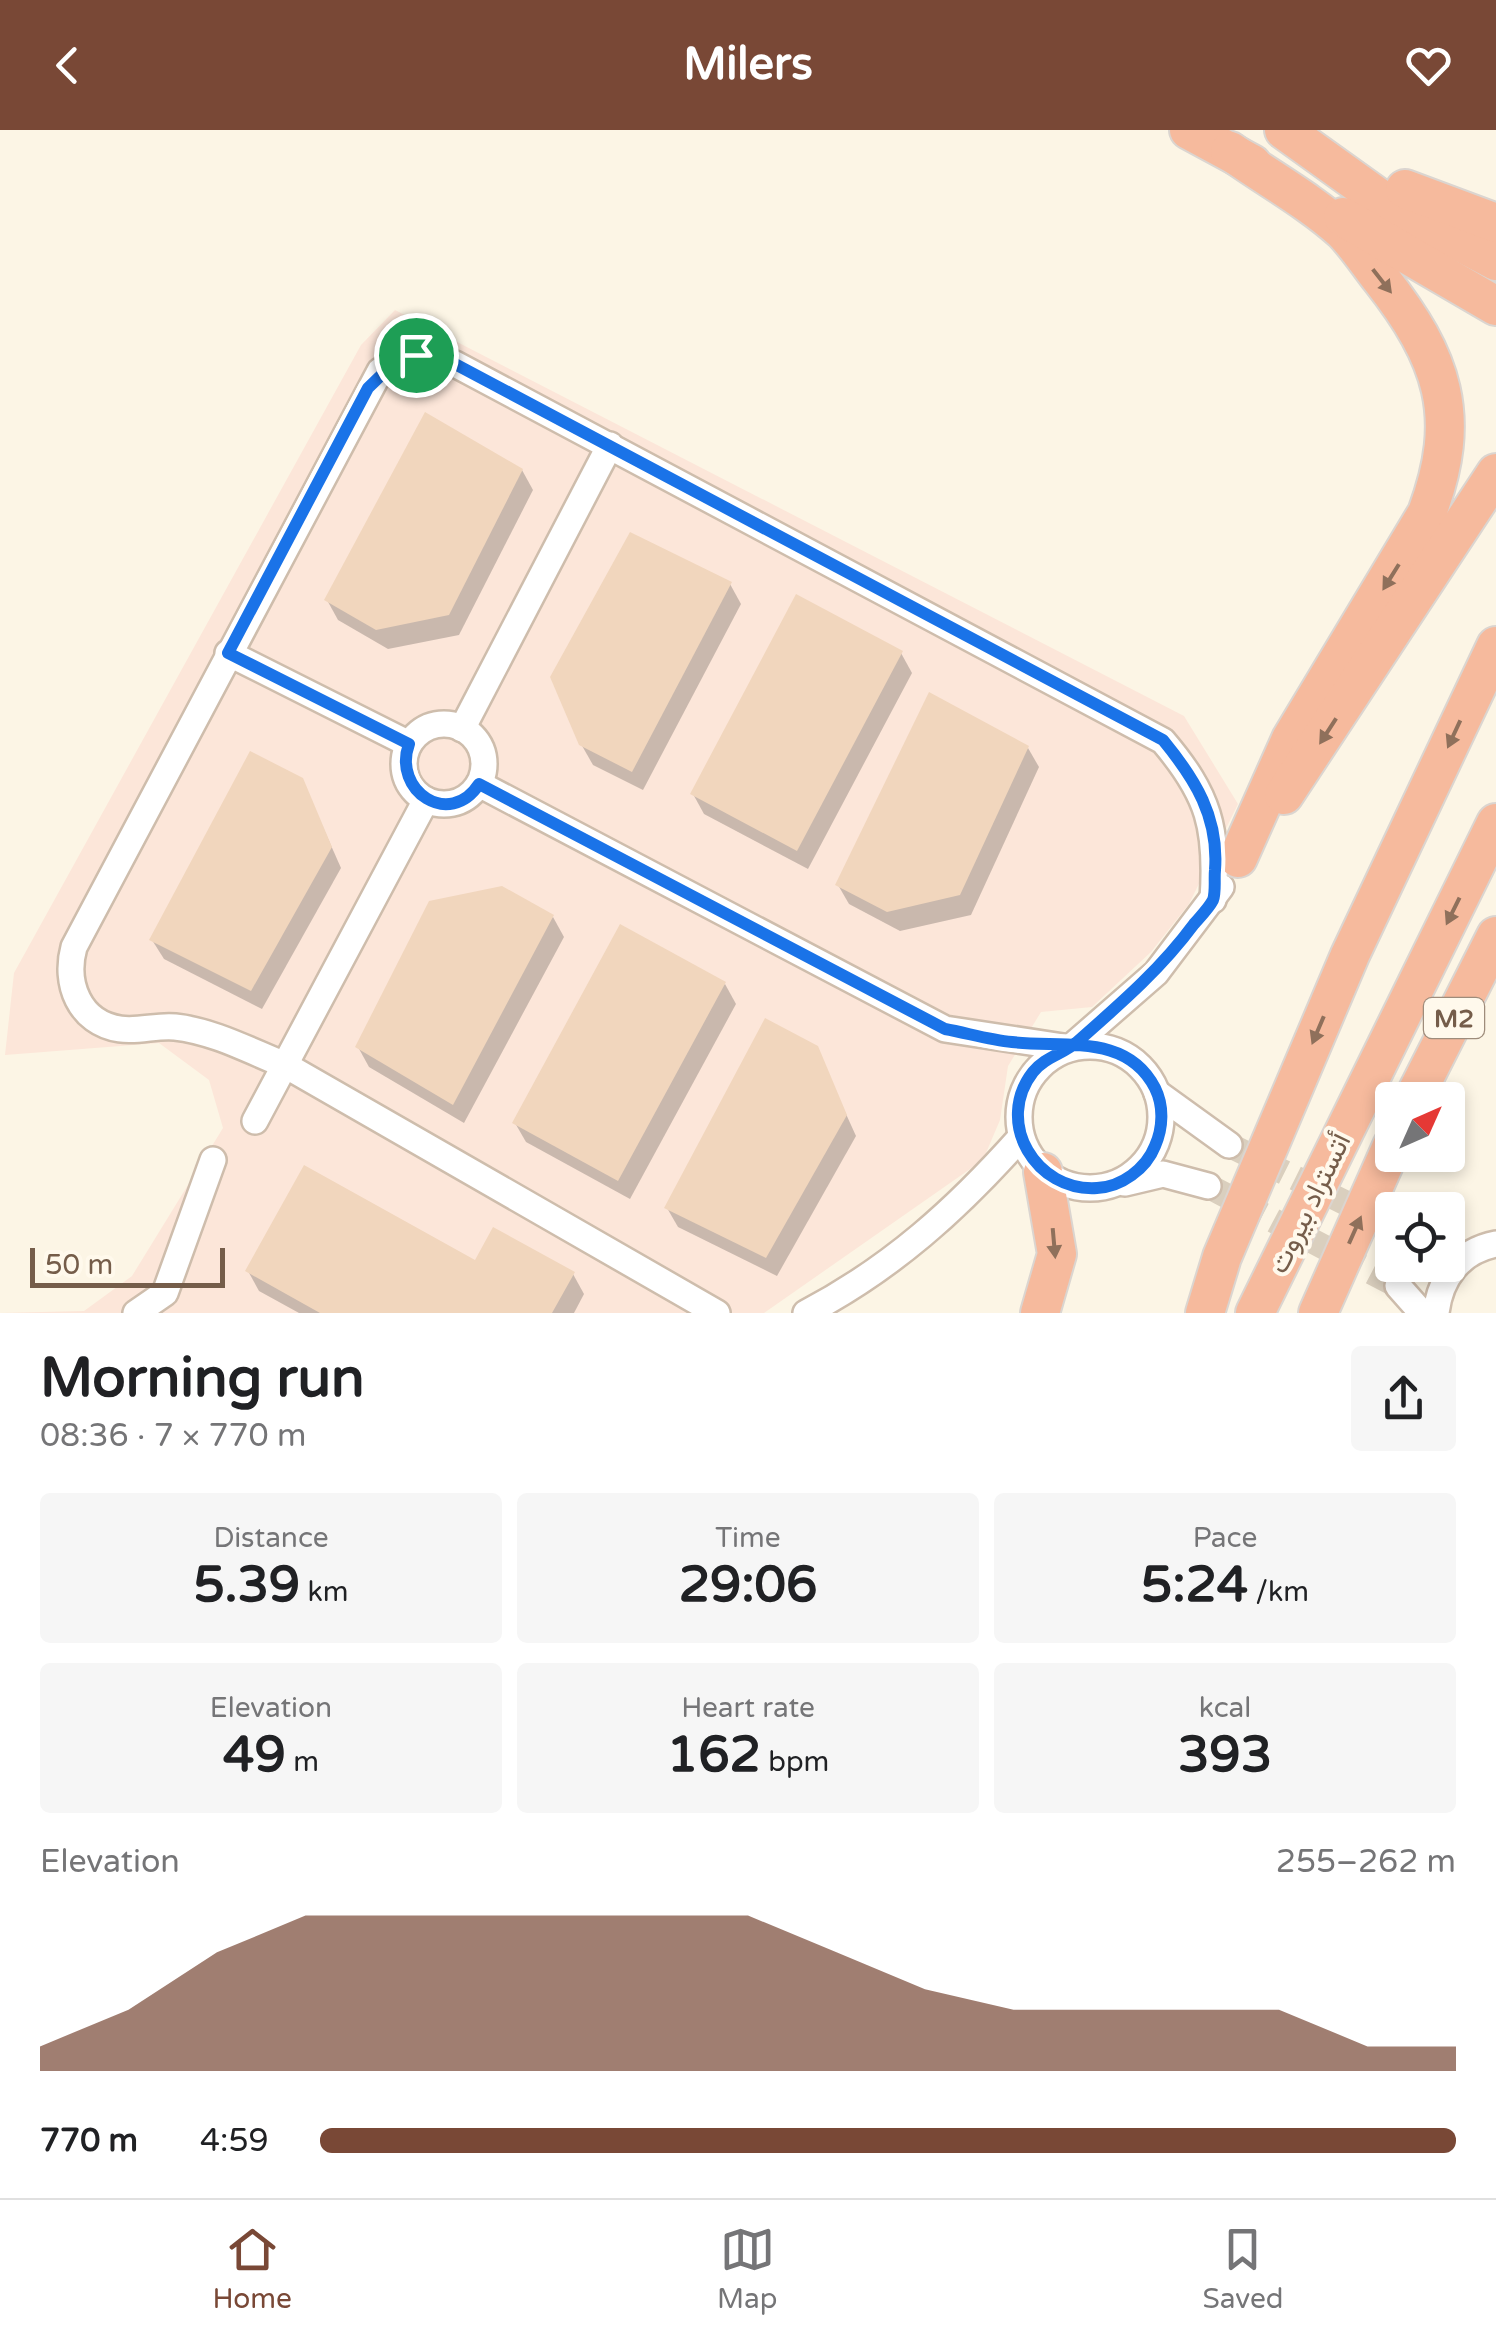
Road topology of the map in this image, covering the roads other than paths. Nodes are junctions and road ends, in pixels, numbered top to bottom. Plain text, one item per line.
1 (1189, 130) edge
2 (1284, 130) edge
3 (1293, 130) edge
4 (1230, 151) junction
5 (1496, 223) edge
6 (1496, 261) edge
7 (1496, 306) edge
8 (610, 445) junction
9 (1496, 473) edge
10 (1496, 646) edge
11 (228, 653) junction
12 (462, 729) junction
13 (409, 744) junction
14 (479, 784) junction
15 (426, 800) junction
16 (1496, 823) edge
17 (1238, 858) junction
18 (1213, 900) junction
19 (1496, 936) edge
20 (1070, 1048) junction
21 (285, 1065) junction
22 (1422, 1082) edge
23 (1158, 1093) junction
24 (255, 1121) dead end
25 (1021, 1137) junction
26 (1230, 1145) tunnel mouth
27 (213, 1160) dead end
28 (1043, 1172) junction
29 (1380, 1172) edge
30 (1208, 1186) tunnel mouth
31 (1101, 1188) junction
32 (1493, 1244) edge
33 (1465, 1246) edge
34 (1398, 1286) tunnel mouth
35 (136, 1313) edge
36 (717, 1313) edge
37 (806, 1313) edge
38 (1040, 1313) edge
39 (1205, 1313) edge
40 (1255, 1313) edge
41 (1318, 1313) edge
42 (1422, 1313) edge
43 (1436, 1313) edge

1 - 4 highway
2 - 6 highway
3 - 5 highway
4 - 7 highway
4 -> 17 highway
8 - 11 street
8 - 12 street
8 - 18 street
9 -> 17 highway
10 -> 39 highway
11 - 13 street
11 - 21 street
12 - 13 street
12 - 14 street
13 - 15 street
14 - 15 street
14 - 20 street
15 - 21 street
16 -> 40 highway, أتستراد بيروت / M2
17 - 18 street
18 - 20 street
19 - 22 highway, M2
20 - 23 street
20 - 25 street
21 - 24 street
21 - 36 street
23 - 26 street
23 - 31 street
25 - 28 street
25 - 37 street
27 - 35 street
28 - 31 street
28 -> 38 highway
41 -> 29 highway, أتستراد بيروت
30 - 31 street
32 - 33 street
32 - 43 street
34 - 42 street

